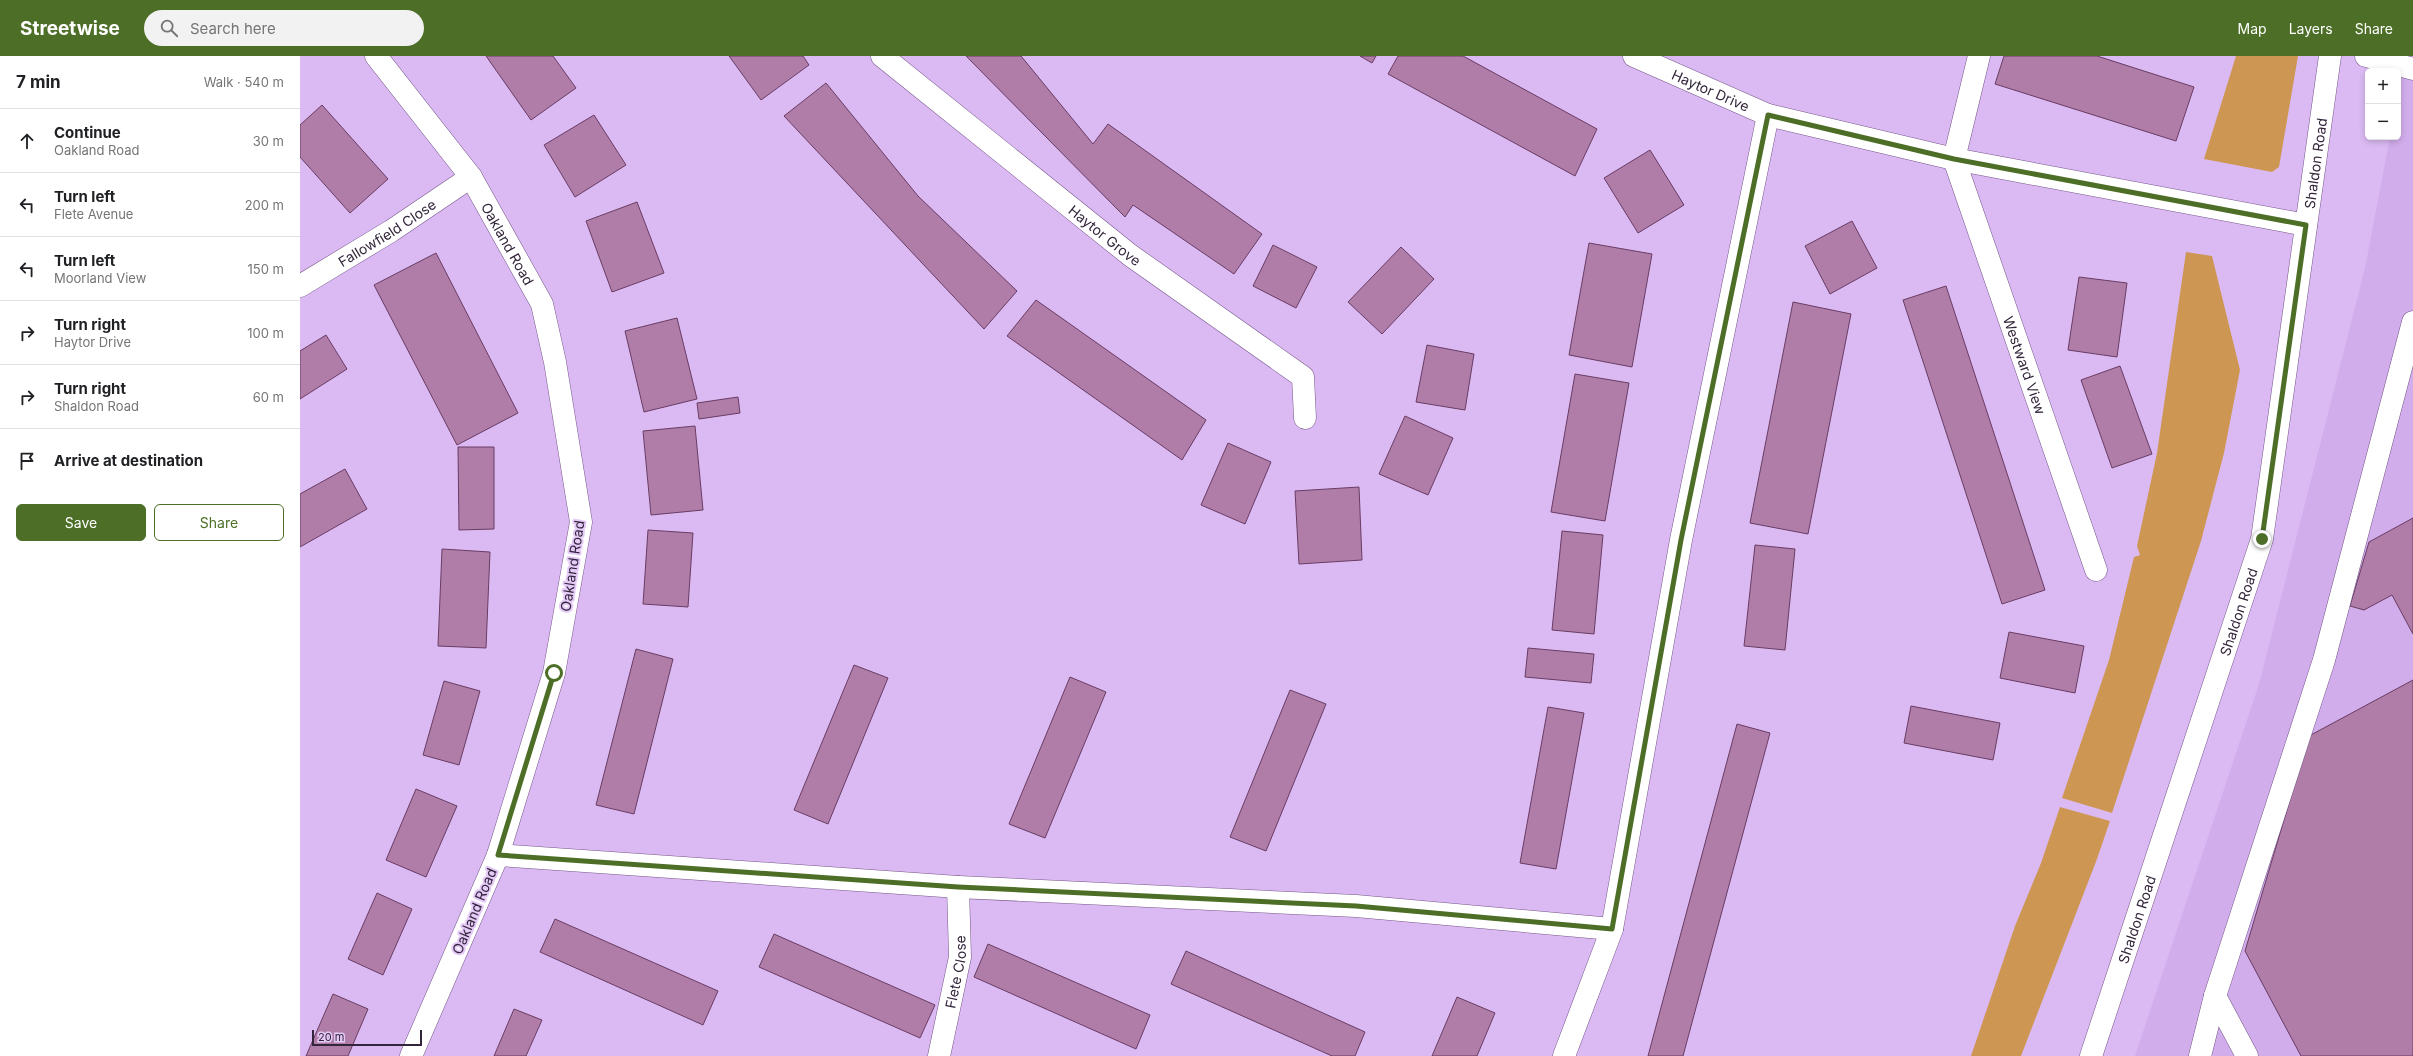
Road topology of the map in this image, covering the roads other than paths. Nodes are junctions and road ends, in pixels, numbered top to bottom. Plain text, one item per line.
1 (376, 56) edge
2 (882, 56) edge
3 (1634, 56) edge
4 (1979, 56) edge
5 (2330, 56) edge
6 (2366, 56) edge
7 (2413, 69) edge
8 (1768, 115) junction
9 (1954, 159) junction
10 (472, 177) junction
11 (2306, 225) junction
12 (300, 286) edge
13 (2413, 322) edge
14 (1305, 418) dead end
15 (2096, 570) dead end
16 (498, 855) junction
17 (958, 887) junction
18 (1612, 929) junction
19 (2215, 996) junction
20 (412, 1056) edge
21 (939, 1056) edge
22 (1564, 1056) edge
23 (2091, 1056) edge
24 (2200, 1056) edge
25 (2247, 1056) edge

1 - 10 street, Oakland Road
2 - 14 street, Haytor Grove
3 - 8 street, Haytor Drive
4 - 9 street
5 - 11 street, Shaldon Road
6 - 7 street
8 - 9 street, Haytor Drive
8 - 18 street
9 - 11 street, Haytor Drive
9 - 15 street, Westward View
10 - 12 street, Fallowfield Close
10 - 16 street, Oakland Road
11 - 23 street, Shaldon Road
13 - 19 street
16 - 17 street
16 - 20 street, Oakland Road
17 - 18 street
17 - 21 street, Flete Close
18 - 22 street
19 - 24 street
19 - 25 street

